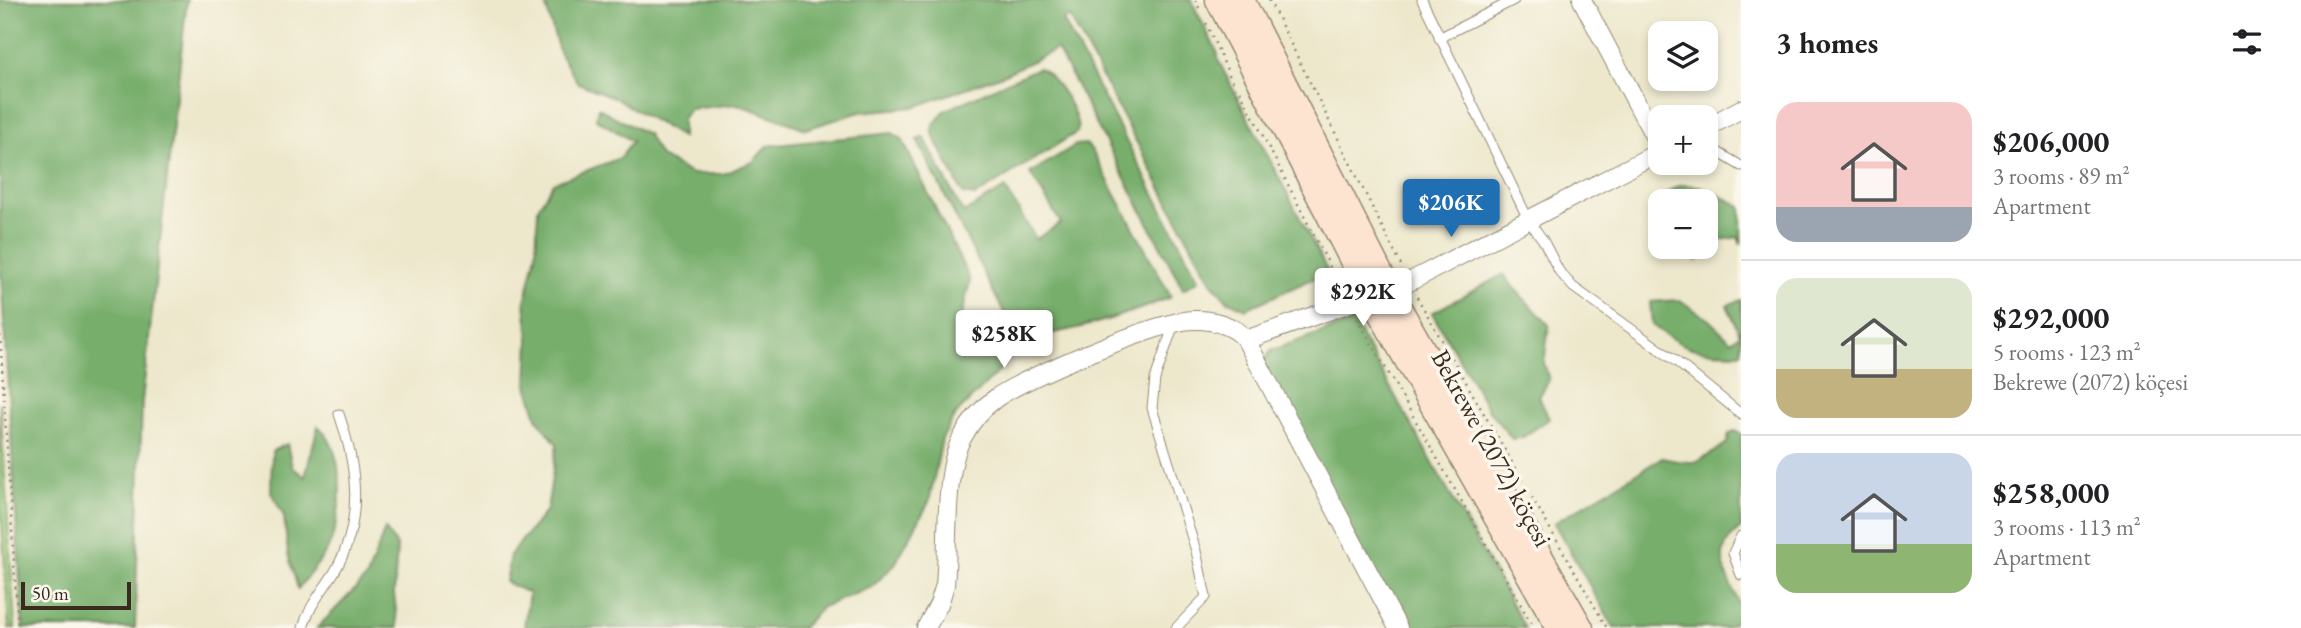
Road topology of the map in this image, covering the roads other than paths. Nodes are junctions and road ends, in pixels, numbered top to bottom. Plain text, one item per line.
1 (1218, 0) edge
2 (1242, 0) edge
3 (1422, 0) edge
4 (1514, 0) edge
5 (1582, 0) edge
6 (1439, 38) junction
7 (1741, 110) edge
8 (1718, 122) edge
9 (1648, 125) edge
10 (1718, 152) edge
11 (1648, 157) edge
12 (1741, 166) edge
13 (1529, 221) junction
14 (1390, 290) junction
15 (1175, 322) junction
16 (1246, 340) junction
17 (339, 414) dead end
18 (1741, 414) edge
19 (1741, 536) edge
20 (1741, 575) edge
21 (303, 628) edge
22 (926, 628) edge
23 (1176, 628) edge
24 (1398, 628) edge
25 (1559, 628) edge
26 (1581, 628) edge

1 - 14 main road, Bekrewe (2072) köçesi
2 - 14 main road, Bekrewe (2072) köçesi
3 - 6 lane
4 - 6 lane
5 - 9 street
6 - 13 lane
7 - 8 street
10 - 12 lane
11 - 13 street
13 - 14 street
13 - 18 lane
14 - 16 street
14 - 25 main road, Bekrewe (2072) köçesi
14 - 26 main road, Bekrewe (2072) köçesi
15 - 16 street
15 - 22 street
15 - 23 lane
16 - 24 street
17 - 21 lane
19 - 20 lane

